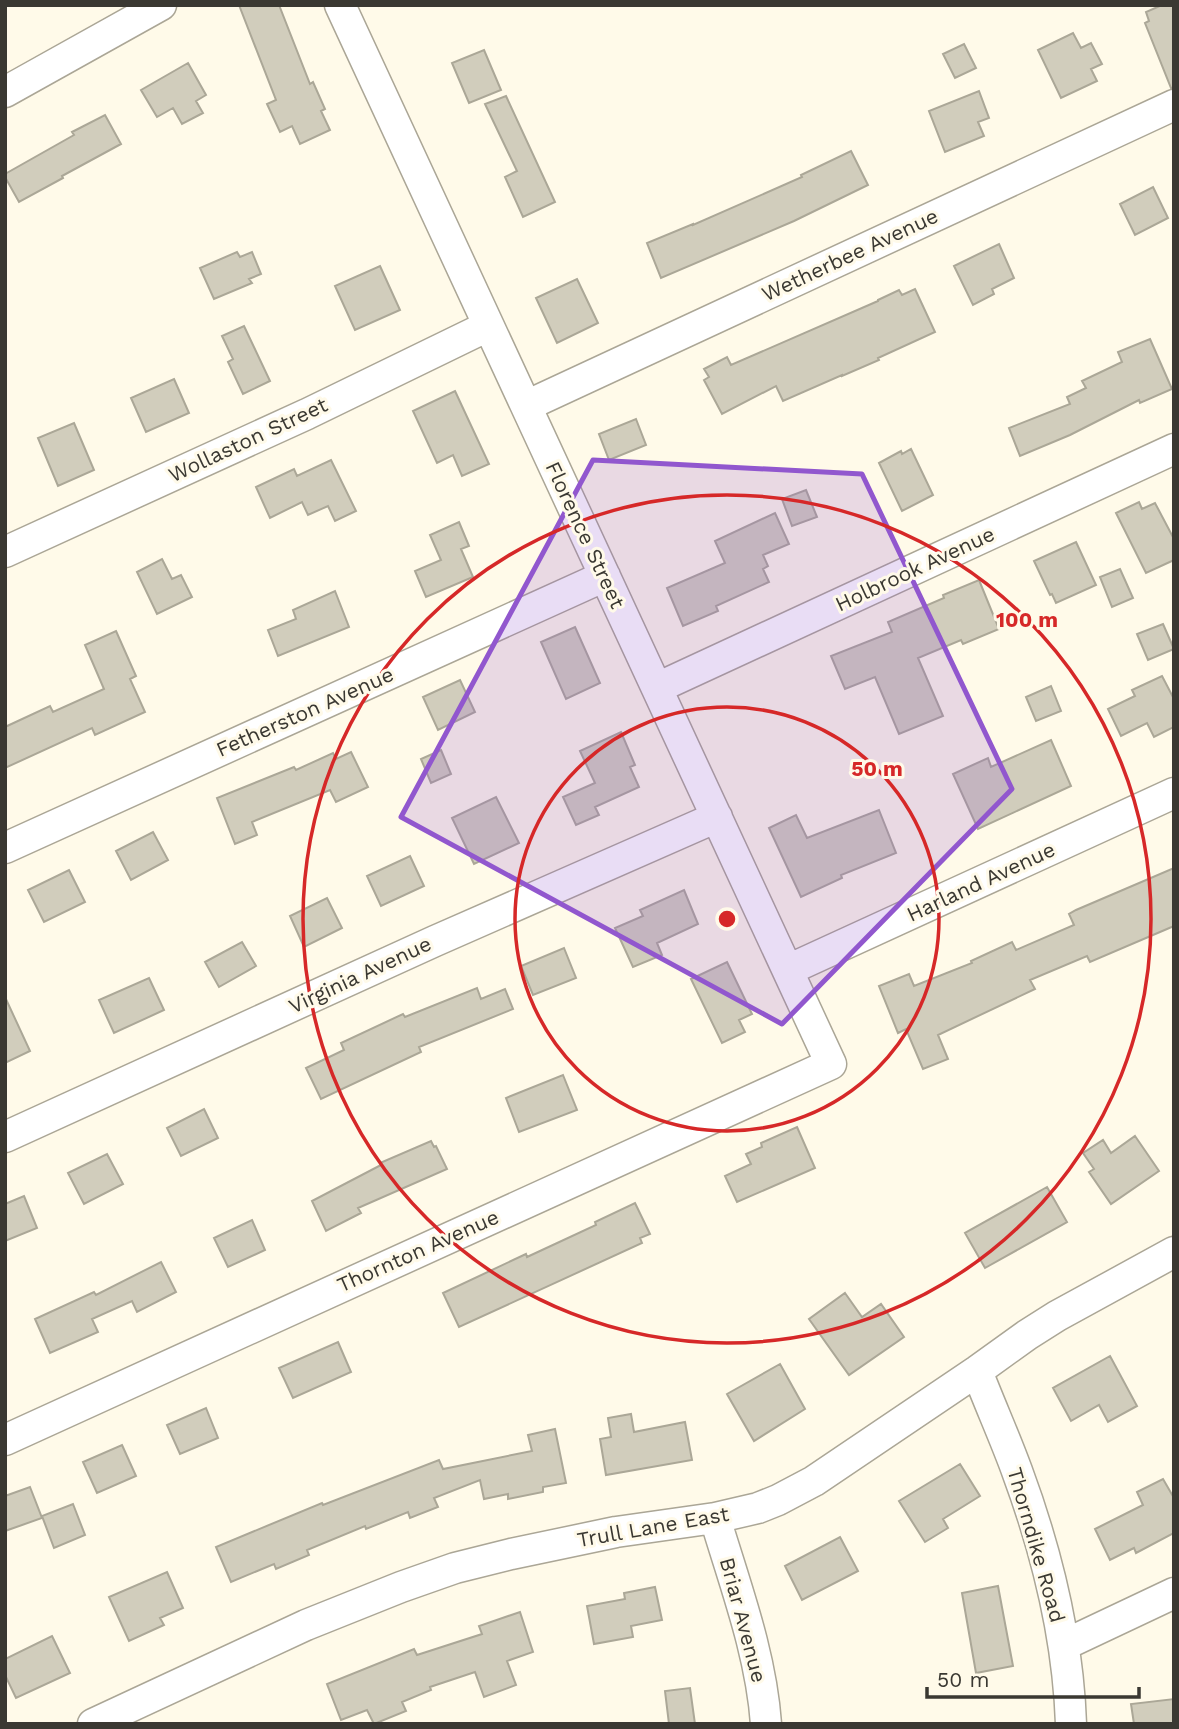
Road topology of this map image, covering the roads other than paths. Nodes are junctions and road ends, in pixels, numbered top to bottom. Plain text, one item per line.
1 (161, 5) edge
2 (340, 5) edge
3 (5, 92) edge
4 (1174, 105) edge
5 (488, 326) junction
6 (526, 405) junction
7 (1174, 449) edge
8 (5, 552) edge
9 (605, 576) junction
10 (657, 688) junction
11 (1174, 793) edge
12 (717, 817) junction
13 (5, 848) edge
14 (788, 970) junction
15 (831, 1064) joint
16 (5, 1137) edge
17 (1174, 1252) edge
18 (977, 1371) junction
19 (5, 1440) edge
20 (715, 1518) junction
21 (1174, 1593) edge
22 (1064, 1645) junction
23 (93, 1724) edge
24 (766, 1724) edge
25 (1071, 1724) edge

1 - 3 street
2 - 5 street, Florence Street
4 - 6 street, Wetherbee Avenue
5 - 6 street, Florence Street
5 - 8 street, Wollaston Street
6 - 9 street, Florence Street
7 - 10 street, Holbrook Avenue
9 - 10 street, Florence Street
9 - 13 street, Fetherston Avenue
10 - 12 street, Florence Street
11 - 14 street, Harland Avenue
12 - 14 street, Florence Street
12 - 16 street, Virginia Avenue
14 - 15 street, Florence Street
15 - 19 street, Thornton Avenue
17 - 18 street, Trull Lane East
18 - 20 street, Trull Lane East
18 - 22 street, Thorndike Road
20 - 23 street, Trull Lane East
20 - 24 street, Briar Avenue
21 - 22 street
22 - 25 street, Thorndike Road

